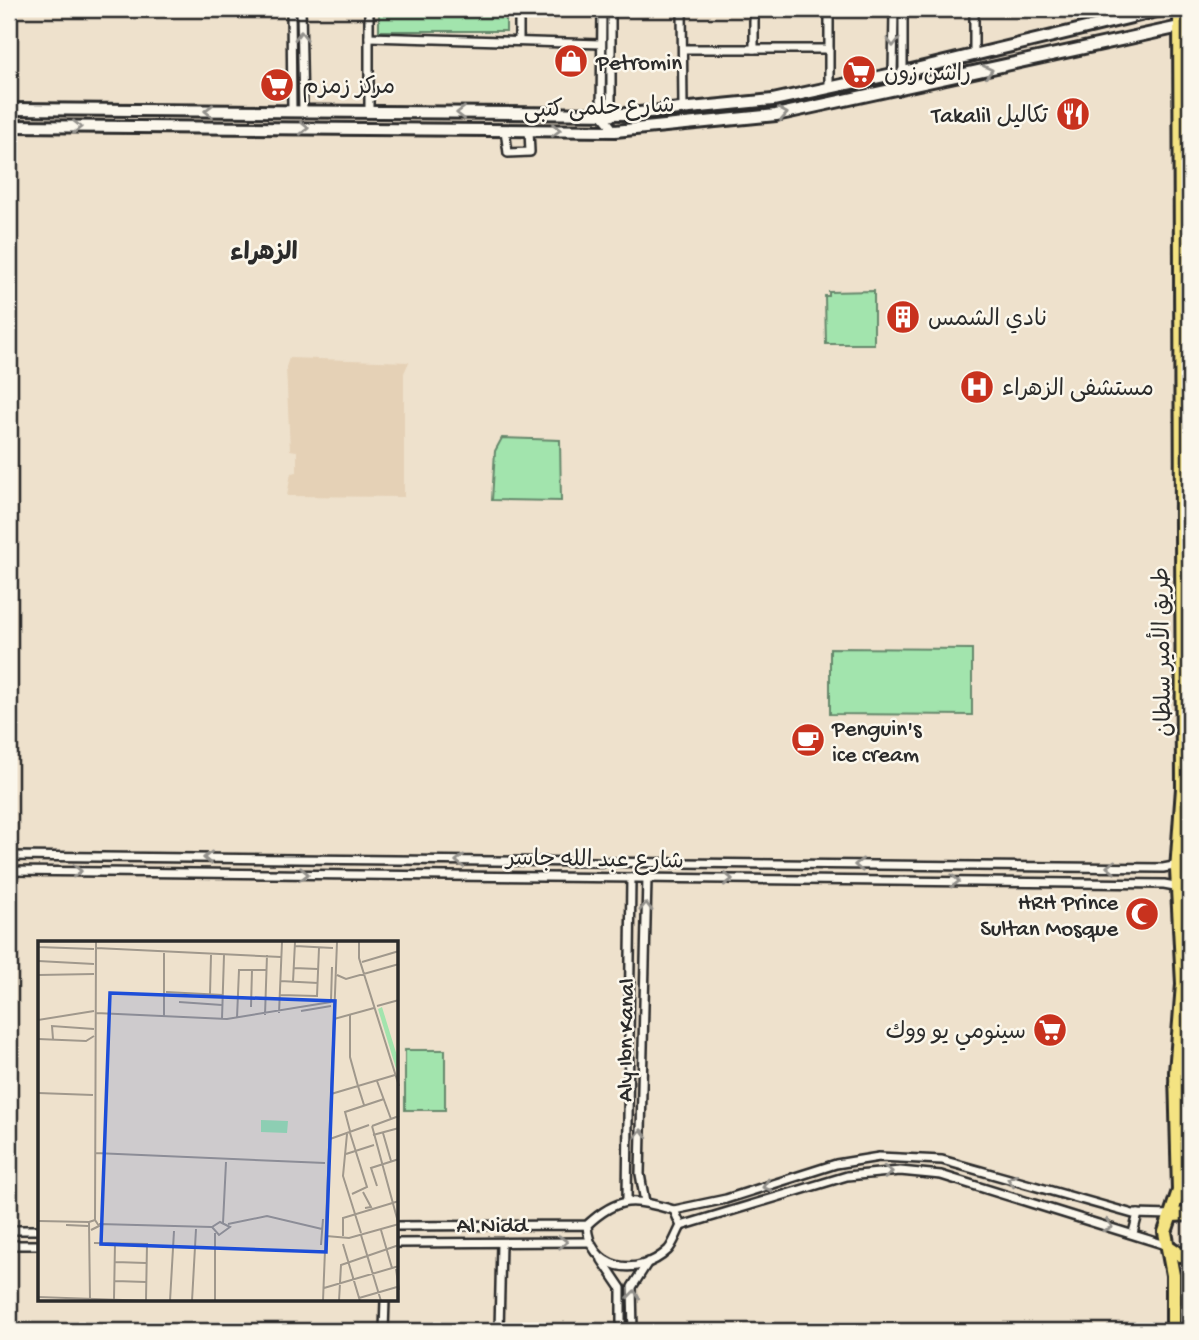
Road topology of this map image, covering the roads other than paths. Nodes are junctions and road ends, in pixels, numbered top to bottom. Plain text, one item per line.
1 (291, 9) edge
2 (301, 9) edge
3 (369, 9) edge
4 (519, 9) edge
5 (602, 9) edge
6 (611, 9) edge
7 (682, 9) edge
8 (754, 9) edge
9 (829, 9) edge
10 (894, 9) edge
11 (903, 9) edge
12 (974, 9) edge
13 (1165, 9) edge
14 (1180, 9) edge
15 (1180, 27) junction
16 (369, 37) junction
17 (519, 40) junction
18 (601, 44) junction
19 (682, 49) junction
20 (754, 49) junction
21 (829, 49) junction
22 (974, 55) junction
23 (898, 73) junction
24 (829, 88) junction
25 (898, 91) junction
26 (9, 109) edge
27 (683, 109) junction
28 (297, 111) junction
29 (369, 112) junction
30 (606, 114) junction
31 (9, 126) edge
32 (505, 130) junction
33 (529, 130) junction
34 (614, 131) junction
35 (1185, 326) edge
36 (9, 856) edge
37 (167, 858) junction
38 (1185, 863) edge
39 (762, 864) junction
40 (9, 870) edge
41 (165, 872) junction
42 (631, 877) junction
43 (647, 878) junction
44 (762, 879) junction
45 (1180, 887) junction
46 (1190, 1069) edge
47 (1176, 1078) junction
48 (1190, 1089) edge
49 (910, 1159) junction
50 (864, 1160) junction
51 (975, 1169) junction
52 (910, 1172) junction
53 (866, 1174) junction
54 (802, 1175) junction
55 (971, 1184) junction
56 (807, 1188) junction
57 (1050, 1191) junction
58 (734, 1197) junction
59 (626, 1200) junction
60 (645, 1202) junction
61 (1090, 1202) junction
62 (1044, 1206) junction
63 (737, 1209) junction
64 (674, 1210) junction
65 (1138, 1214) junction
66 (1190, 1214) edge
67 (1174, 1215) junction
68 (1086, 1219) junction
69 (587, 1225) junction
70 (399, 1226) edge
71 (681, 1226) junction
72 (9, 1230) edge
73 (38, 1230) edge
74 (1133, 1233) junction
75 (588, 1242) junction
76 (399, 1243) edge
77 (502, 1243) junction
78 (9, 1245) edge
79 (38, 1245) edge
80 (1169, 1247) junction
81 (1190, 1256) edge
82 (602, 1259) junction
83 (648, 1262) junction
84 (385, 1302) edge
85 (205, 1331) edge
86 (242, 1331) edge
87 (384, 1331) edge
88 (499, 1331) edge
89 (621, 1331) edge
90 (633, 1331) edge
91 (1173, 1331) edge

1 - 28 street
28 -> 2 street
3 - 16 street
4 - 17 street
5 - 18 street
6 - 30 street
7 - 19 street
8 - 20 street
9 - 21 street
10 -> 23 street
11 - 23 street
12 - 22 street
13 - 22 street, شارع حلمى كتبى
14 - 15 main road, طريق الأمير سلطان
25 -> 15 street, شارع حلمى كتبى
15 - 35 main road, طريق الأمير سلطان
16 - 17 street
16 - 29 street
17 - 18 street
18 - 30 street
19 - 20 street
19 - 27 street
20 - 21 street
21 - 24 street
22 - 23 street, شارع حلمى كتبى
23 - 24 street, شارع حلمى كتبى
23 - 25 street
24 - 27 street, شارع حلمى كتبى
34 -> 25 street, شارع حلمى كتبى
28 -> 26 street, شارع حلمى كتبى
27 - 30 street, شارع حلمى كتبى
28 - 29 street, شارع حلمى كتبى
30 -> 29 street, شارع حلمى كتبى
30 - 34 street
31 -> 32 street, شارع حلمى كتبى
32 - 33 street, شارع حلمى كتبى
32 - 33 street
33 -> 34 street, شارع حلمى كتبى
35 - 38 main road, طريق الأمير سلطان
36 - 37 street, شارع عبد الله جاسر
39 -> 37 street, شارع عبد الله جاسر
37 - 41 street
38 -> 39 street, شارع عبد الله جاسر
38 - 45 main road, طريق الأمير سلطان
39 - 44 street
40 -> 41 street, شارع عبد الله جاسر
41 -> 42 street, شارع عبد الله جاسر
42 - 43 street, شارع عبد الله جاسر
42 - 59 street
43 -> 44 street, شارع عبد الله جاسر
60 -> 43 street, Aly Ibn Kanal
44 -> 45 street, شارع عبد الله جاسر
45 - 47 main road, طريق الأمير سلطان
46 - 47 main road
47 - 48 main road
47 - 67 main road, طريق الأمير سلطان
49 - 50 street
49 - 51 street
49 - 52 street
50 - 53 street
50 - 54 street
51 - 55 street
57 -> 51 street
53 -> 52 street
52 - 55 street
53 - 56 street
54 - 56 street
54 -> 58 street
55 - 62 street
56 - 63 street
57 - 61 street
57 - 62 street
58 - 63 street
58 - 64 street
59 - 60 street
59 - 69 street
60 - 64 street
61 - 65 street
61 - 68 street
62 - 68 street
63 - 71 street
64 - 71 street
65 - 67 street
65 - 74 street
66 - 67 main road
67 - 80 main road, طريق الأمير سلطان
68 -> 74 street
69 - 70 street
69 - 75 street
71 - 83 street
72 - 73 street
74 - 80 street
77 -> 75 street, Al Nidd
75 - 82 street
76 - 77 street, Al Nidd
77 - 88 street
78 - 79 street
80 - 81 main road
80 - 91 main road, طريق الأمير سلطان
82 - 83 street
82 - 89 street
90 -> 83 street
84 - 87 street
85 - 86 street

